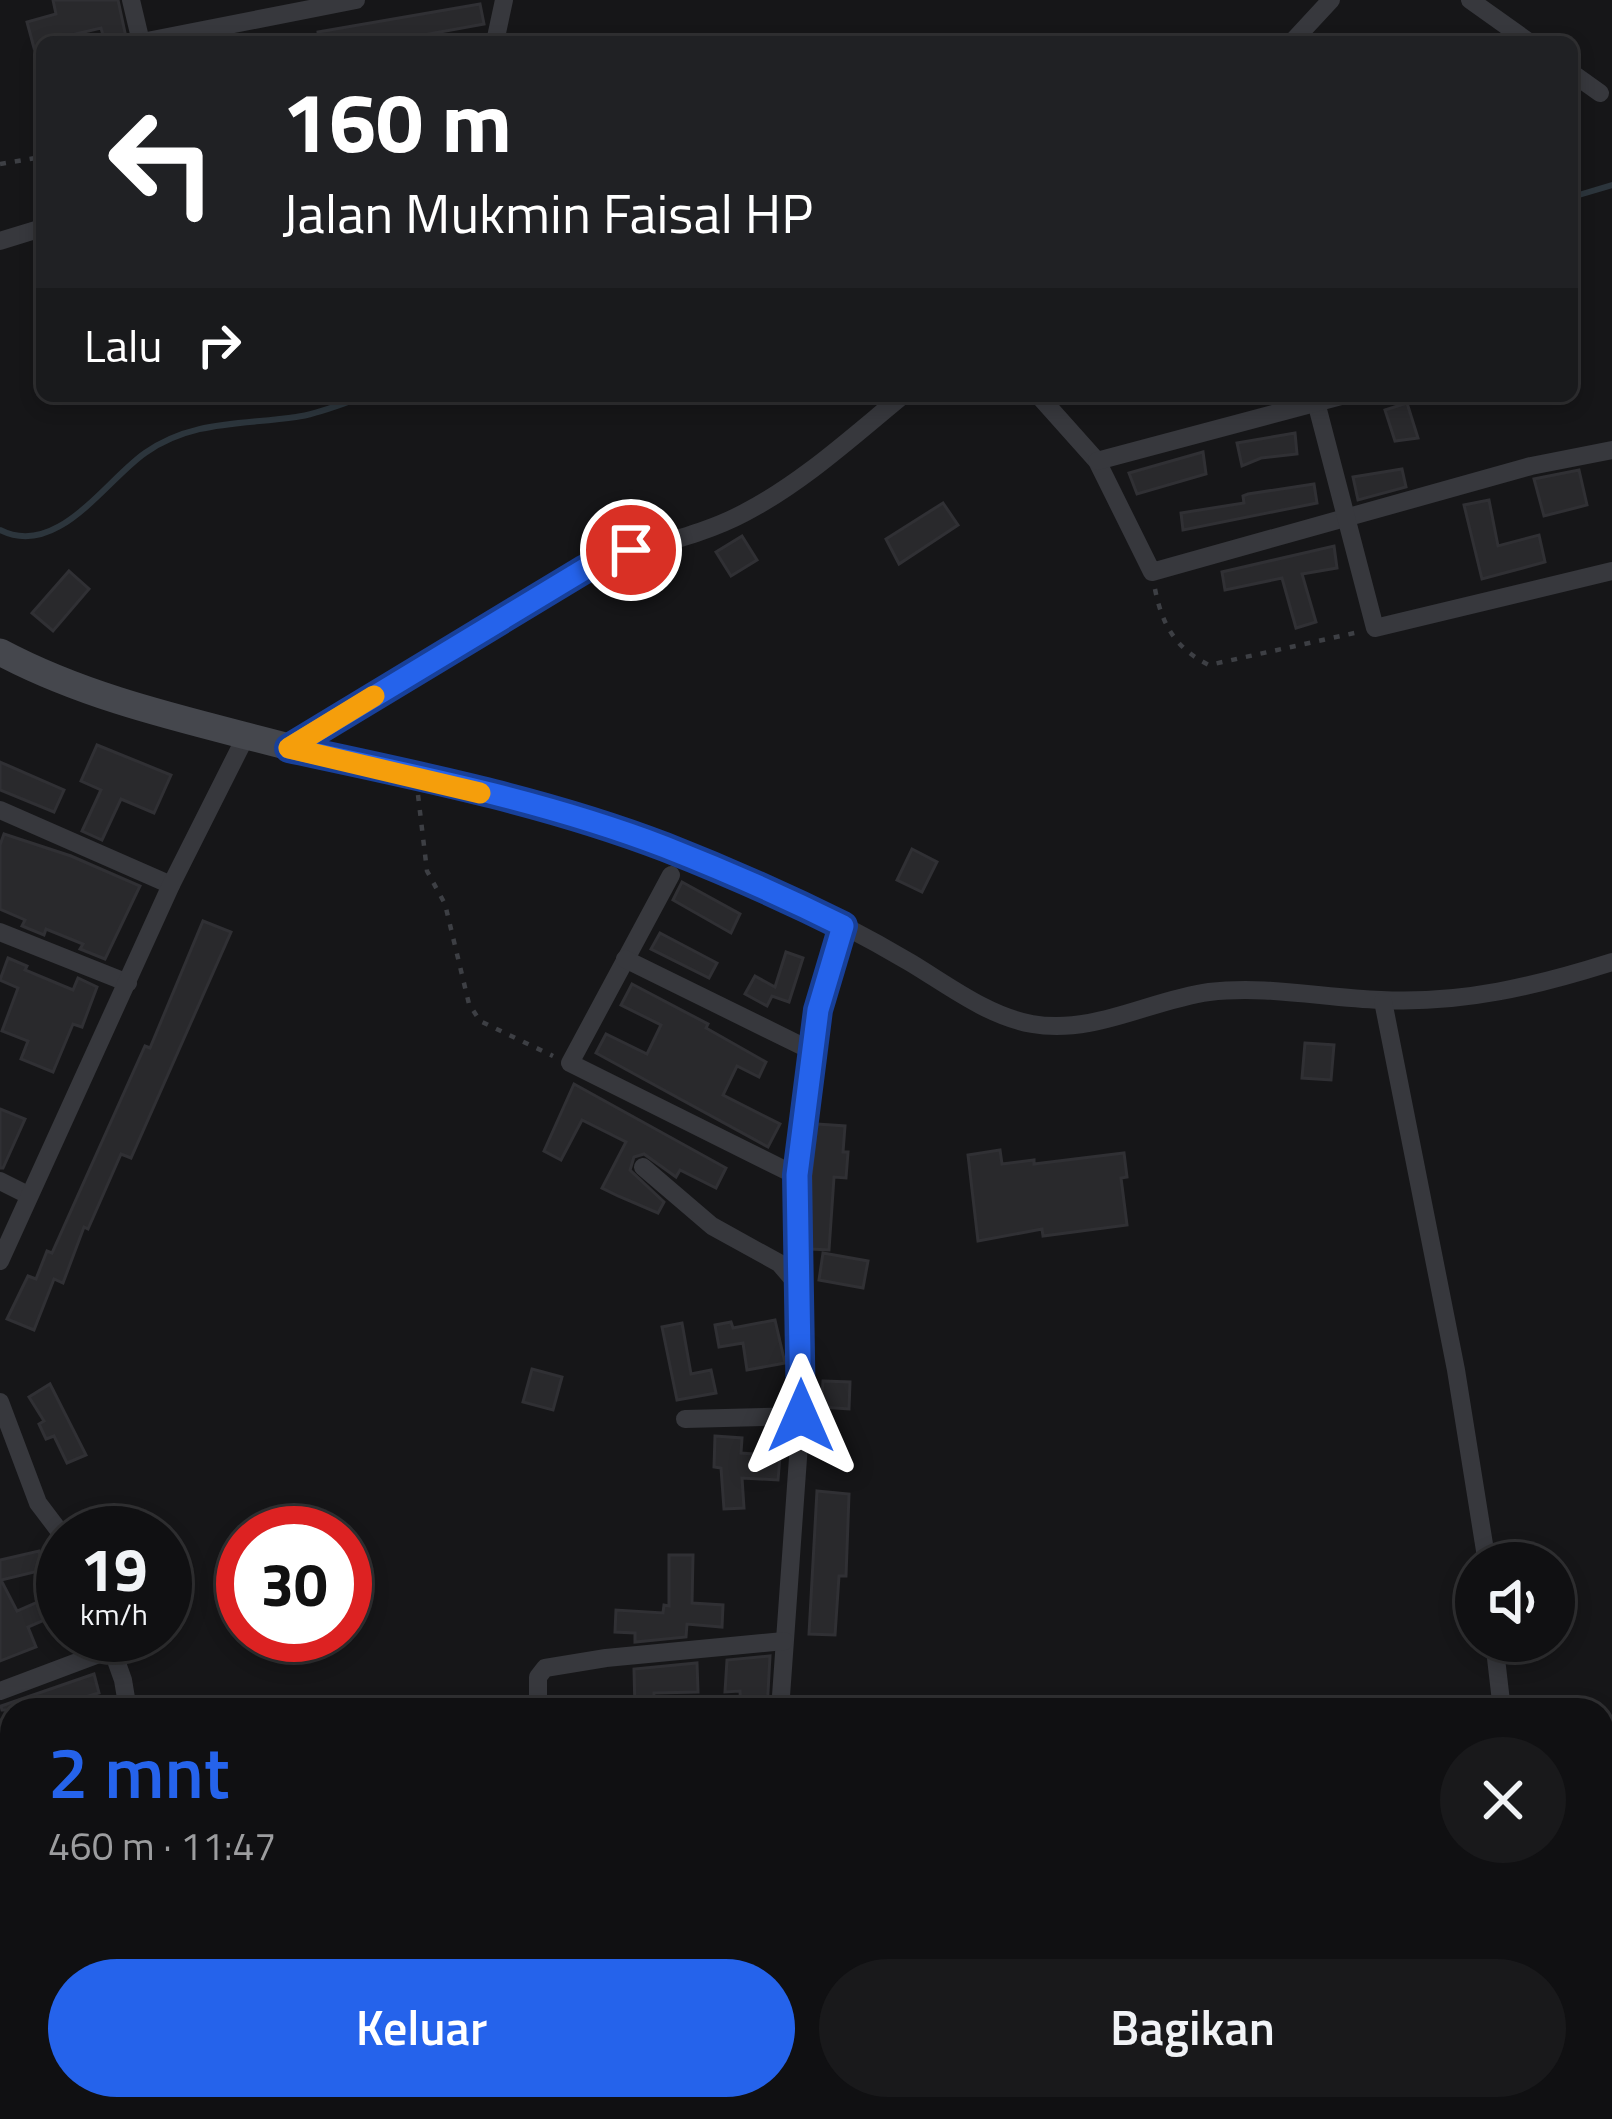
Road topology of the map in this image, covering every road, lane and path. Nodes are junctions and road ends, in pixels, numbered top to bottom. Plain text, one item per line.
1 (131, 0) edge
2 (356, 0) edge
3 (504, 0) edge
4 (1331, 0) edge
5 (1470, 0) edge
6 (243, 20) junction
7 (140, 36) edge
8 (169, 36) edge
9 (250, 36) edge
10 (496, 36) edge
11 (1298, 36) edge
12 (1520, 36) edge
13 (1578, 78) edge
14 (1600, 93) dead end
15 (36, 158) edge
16 (0, 164) edge
17 (36, 230) edge
18 (0, 241) edge
19 (895, 402) edge
20 (1044, 402) edge
21 (1316, 402) joint
22 (1612, 450) edge
23 (1096, 461) junction
24 (1347, 518) junction
25 (1152, 572) junction
26 (1612, 572) edge
27 (1375, 628) junction
28 (0, 630) edge
29 (0, 652) edge
30 (37, 672) junction
31 (246, 736) junction
32 (289, 748) junction
33 (417, 776) junction
34 (0, 810) edge
35 (671, 874) dead end
36 (171, 885) junction
37 (843, 926) junction
38 (0, 932) edge
39 (625, 959) junction
40 (1612, 962) edge
41 (128, 983) junction
42 (1383, 1000) junction
43 (812, 1051) junction
44 (570, 1063) junction
45 (643, 1167) dead end
46 (797, 1175) junction
47 (0, 1181) edge
48 (28, 1195) junction
49 (0, 1261) edge
50 (797, 1284) junction
51 (0, 1402) edge
52 (801, 1416) junction
53 (685, 1419) dead end
54 (40, 1506) edge
55 (1483, 1542) edge
56 (784, 1641) junction
57 (65, 1662) edge
58 (115, 1662) edge
59 (1496, 1662) edge
60 (0, 1691) edge
61 (125, 1698) edge
62 (538, 1698) edge
63 (781, 1698) edge
64 (1501, 1698) edge

1 - 7 street
2 - 6 street
3 - 10 street
4 - 11 street
5 - 12 street
6 - 8 street
6 - 9 street
13 - 14 street
15 - 16 path
17 - 18 street
19 - 32 street
20 - 23 street
21 - 23 street
21 - 24 street
22 - 24 street
23 - 25 street
24 - 25 street
24 - 27 street
25 - 27 path
26 - 27 street
28 - 30 street
29 - 30 street
30 - 31 street
31 - 32 street
31 - 36 street
32 - 33 street
33 - 37 street
33 - 44 path
34 - 36 street
35 - 39 street
36 - 41 street
37 - 42 street
37 - 43 street
38 - 41 street
39 - 43 street
39 - 44 street
40 - 42 street
41 - 48 street
42 - 55 street
43 - 46 street
44 - 46 street
45 - 50 street
46 - 50 street
47 - 48 street
48 - 49 street
50 - 52 street
51 - 54 street
52 - 53 street
52 - 56 street
56 - 62 street
56 - 63 street
57 - 60 street
58 - 61 street
59 - 64 street

